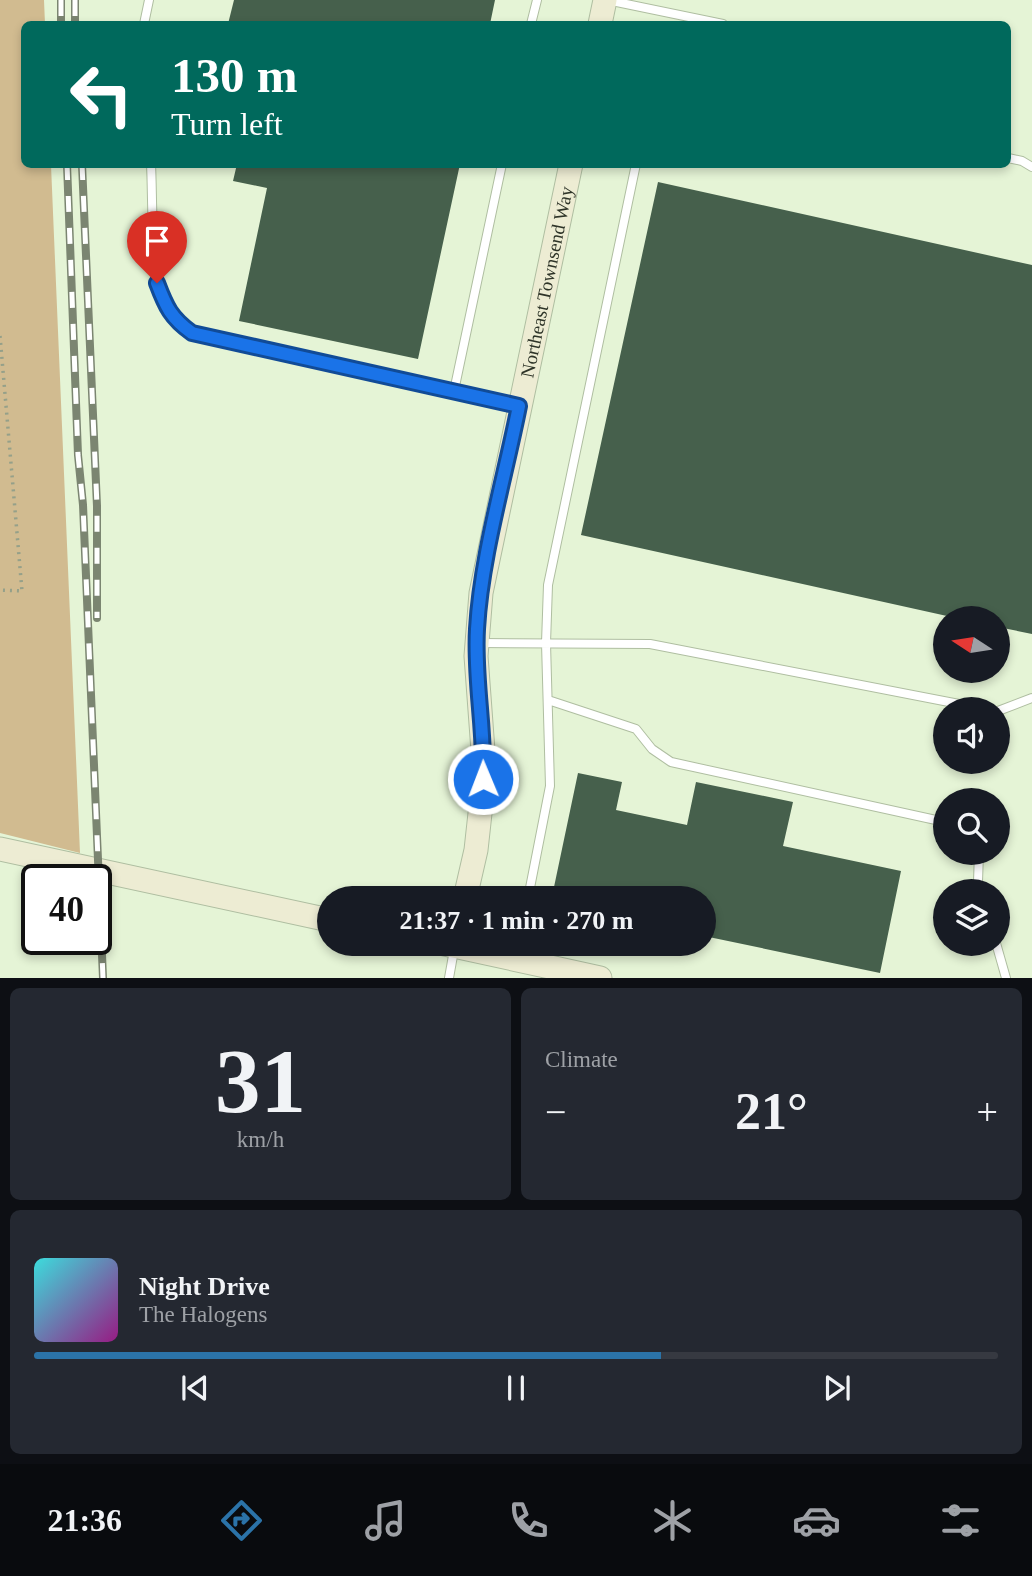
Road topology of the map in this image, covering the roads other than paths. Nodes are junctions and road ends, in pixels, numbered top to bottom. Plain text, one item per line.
1 (149, 0) edge
2 (537, 0) edge
3 (606, 0) edge
4 (667, 0) edge
5 (664, 12) junction
6 (145, 21) edge
7 (532, 21) edge
8 (601, 21) edge
9 (708, 21) edge
10 (1011, 159) edge
11 (1032, 167) edge
12 (151, 168) edge
13 (501, 168) edge
14 (570, 168) edge
15 (635, 168) edge
16 (454, 391) junction
17 (519, 406) junction
18 (477, 643) junction
19 (546, 643) junction
20 (1032, 698) edge
21 (933, 699) edge
22 (548, 700) junction
23 (1010, 706) edge
24 (933, 819) edge
25 (0, 849) edge
26 (468, 886) edge
27 (530, 886) edge
28 (317, 917) edge
29 (450, 956) edge
30 (503, 956) edge
31 (1000, 956) edge
32 (449, 978) edge
33 (600, 978) edge
34 (1006, 978) edge

1 - 6 lane
2 - 7 lane
3 - 5 lane
3 - 8 street
4 - 5 lane
5 - 9 lane
10 - 11 lane
12 - 16 lane
13 - 16 lane
14 - 17 street, Northeast Townsend Way
15 - 19 lane
16 - 17 lane
17 - 18 street, Northeast Townsend Way
18 - 19 lane
18 - 26 street, Northeast Townsend Way
19 - 21 lane
19 - 22 lane
20 - 23 lane
22 - 24 lane
22 - 27 lane
25 - 28 street
29 - 32 lane
30 - 33 street
31 - 34 lane

